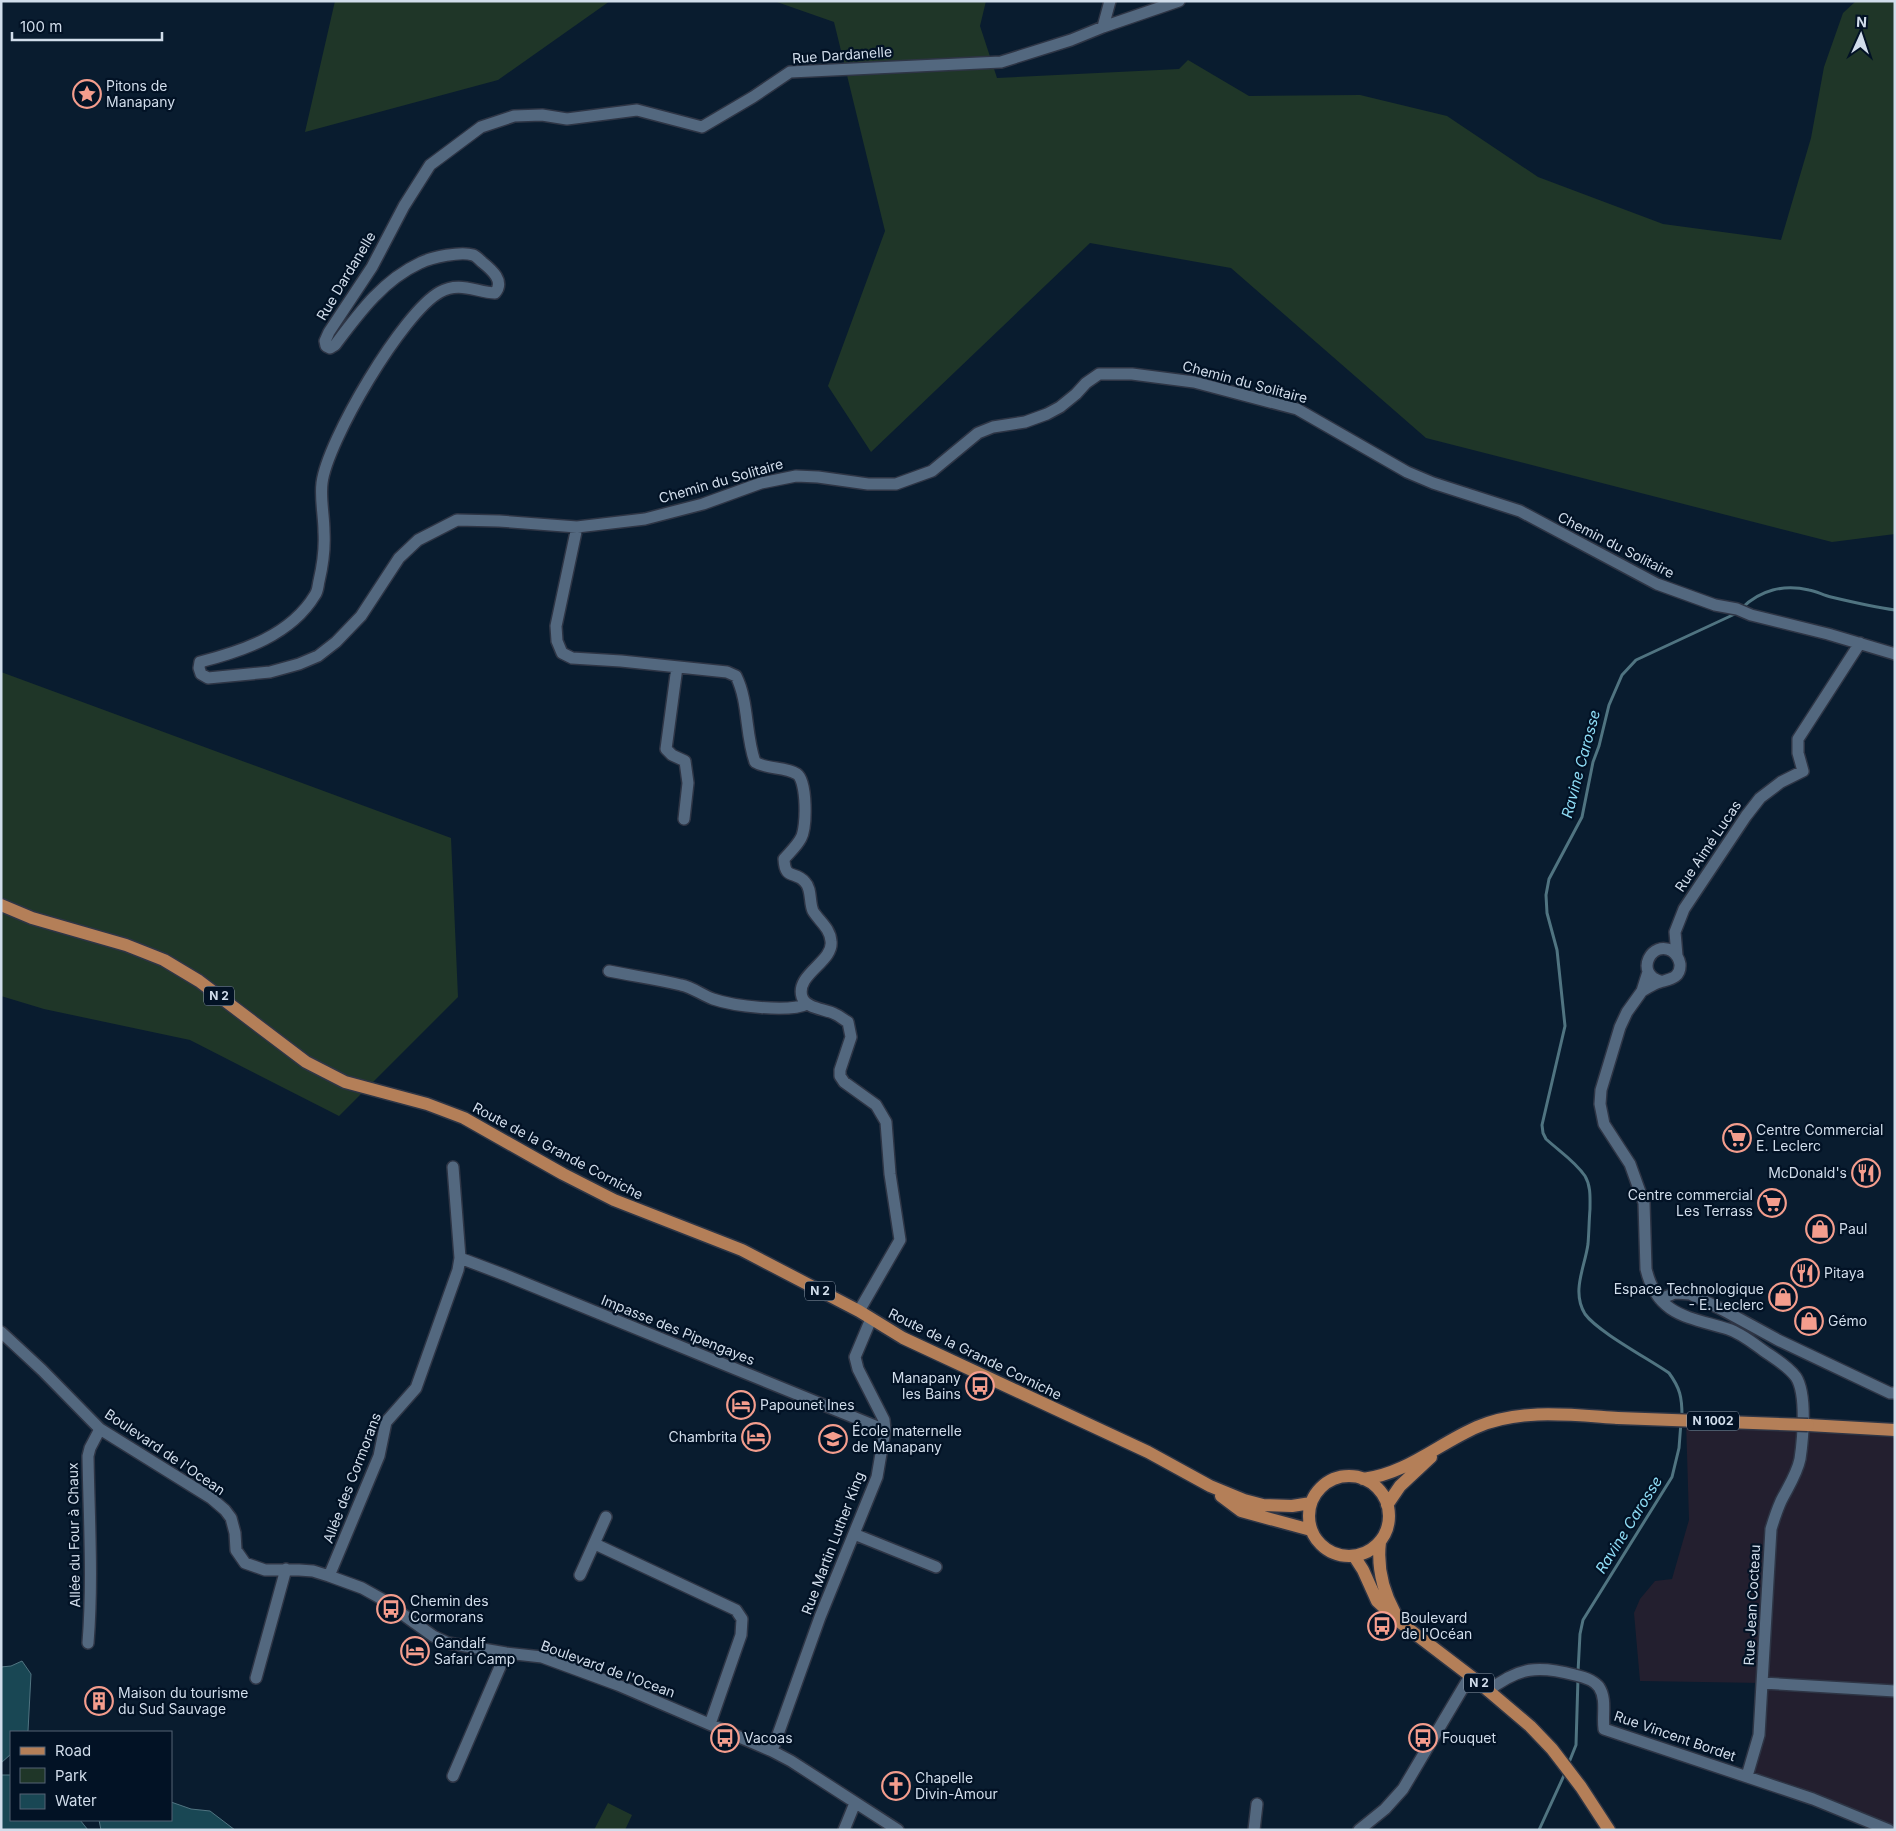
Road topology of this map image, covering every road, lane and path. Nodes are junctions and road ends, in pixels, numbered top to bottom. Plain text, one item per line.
1 (1110, 1) edge
2 (1179, 1) edge
3 (1103, 27) junction
4 (577, 528) junction
5 (1860, 644) junction
6 (1895, 654) edge
7 (676, 667) junction
8 (684, 819) dead end
9 (1, 905) edge
10 (1675, 932) junction
11 (1658, 950) junction
12 (1677, 956) junction
13 (609, 971) dead end
14 (1648, 972) junction
15 (1660, 982) junction
16 (1642, 990) junction
17 (807, 1004) junction
18 (453, 1167) dead end
19 (460, 1258) junction
20 (1660, 1299) junction
21 (859, 1312) junction
22 (871, 1318) junction
23 (1, 1332) edge
24 (1895, 1393) edge
25 (100, 1430) junction
26 (885, 1430) junction
27 (1895, 1430) edge
28 (1459, 1435) junction
29 (1363, 1479) junction
30 (1210, 1486) junction
31 (1311, 1503) junction
32 (1387, 1505) junction
33 (606, 1517) dead end
34 (1310, 1530) junction
35 (854, 1534) junction
36 (1380, 1542) junction
37 (595, 1544) junction
38 (1354, 1556) junction
39 (936, 1567) dead end
40 (286, 1569) junction
41 (580, 1575) dead end
42 (329, 1576) junction
43 (1401, 1624) junction
44 (88, 1643) dead end
45 (506, 1653) junction
46 (1470, 1676) junction
47 (256, 1678) dead end
48 (1763, 1683) junction
49 (1488, 1691) junction
50 (1895, 1691) edge
51 (710, 1724) junction
52 (772, 1751) junction
53 (453, 1776) dead end
54 (1747, 1776) junction
55 (855, 1803) junction
56 (1257, 1804) dead end
57 (1870, 1826) edge
58 (844, 1830) edge
59 (898, 1830) edge
60 (1254, 1830) edge
61 (1359, 1830) edge
62 (1609, 1830) edge
63 (1889, 1830) edge

1 - 3 street
2 - 3 street, Rue Dardanelle
3 - 4 street, Rue Dardanelle
4 - 5 street, Chemin du Solitaire
4 - 7 street
5 - 6 street, Chemin du Solitaire
5 - 10 street, Rue Aimé Lucas
7 - 8 street
7 - 17 street
9 - 21 main road, Route de la Grande Corniche / N 2
10 - 11 street, Rue Aimé Lucas
10 - 12 street, Rue Aimé Lucas
11 - 12 street
11 - 14 street
12 - 15 street
13 - 17 street
14 - 15 street
14 - 16 street
15 - 16 street
16 - 20 street
17 - 21 street
18 - 19 street, Allée des Cormorans
19 - 26 street, Impasse des Pipengayes
19 - 42 street, Allée des Cormorans
20 - 24 street
20 - 48 street, Rue Jean Cocteau
21 - 22 main road, Route de la Grande Corniche / N 2
22 - 26 street, Rue Martin Luther King
22 - 30 main road, Route de la Grande Corniche / N 2
23 - 25 street, Boulevard de l'Ocean
25 - 40 street, Boulevard de l'Ocean
25 - 44 street, Allée du Four à Chaux
26 - 35 street, Rue Martin Luther King
27 - 28 main road, N 1002, bridge
28 - 29 main road, N 1002
28 - 32 main road, N 1002
29 - 31 main road
29 - 32 main road
30 - 31 main road, Route de la Grande Corniche / N 2
30 - 34 main road, Route de la Grande Corniche / N 2
31 - 34 main road
32 - 36 main road
33 - 37 street
34 - 38 main road
35 - 39 street
35 - 52 street, Rue Martin Luther King
36 - 38 main road
36 - 43 main road, N 2
37 - 41 street
37 - 51 street
38 - 43 main road, N 2
40 - 42 street, Boulevard de l'Ocean
40 - 47 street
42 - 45 street, Boulevard de l'Ocean
43 - 46 main road, N 2
45 - 51 street, Boulevard de l'Ocean
45 - 53 street
46 - 49 main road, N 2
46 - 61 street
48 - 50 street, Rue Jean Cocteau
48 - 54 street, Rue Jean Cocteau
49 - 54 street, Rue Vincent Bordet
49 - 62 main road, N 2
51 - 52 street, Boulevard de l'Ocean
52 - 55 street, Boulevard de l'Ocean
54 - 57 street, Rue Vincent Bordet
55 - 58 street
55 - 59 street, Boulevard de l'Ocean
56 - 60 street
57 - 63 street, Rue Vincent Bordet

